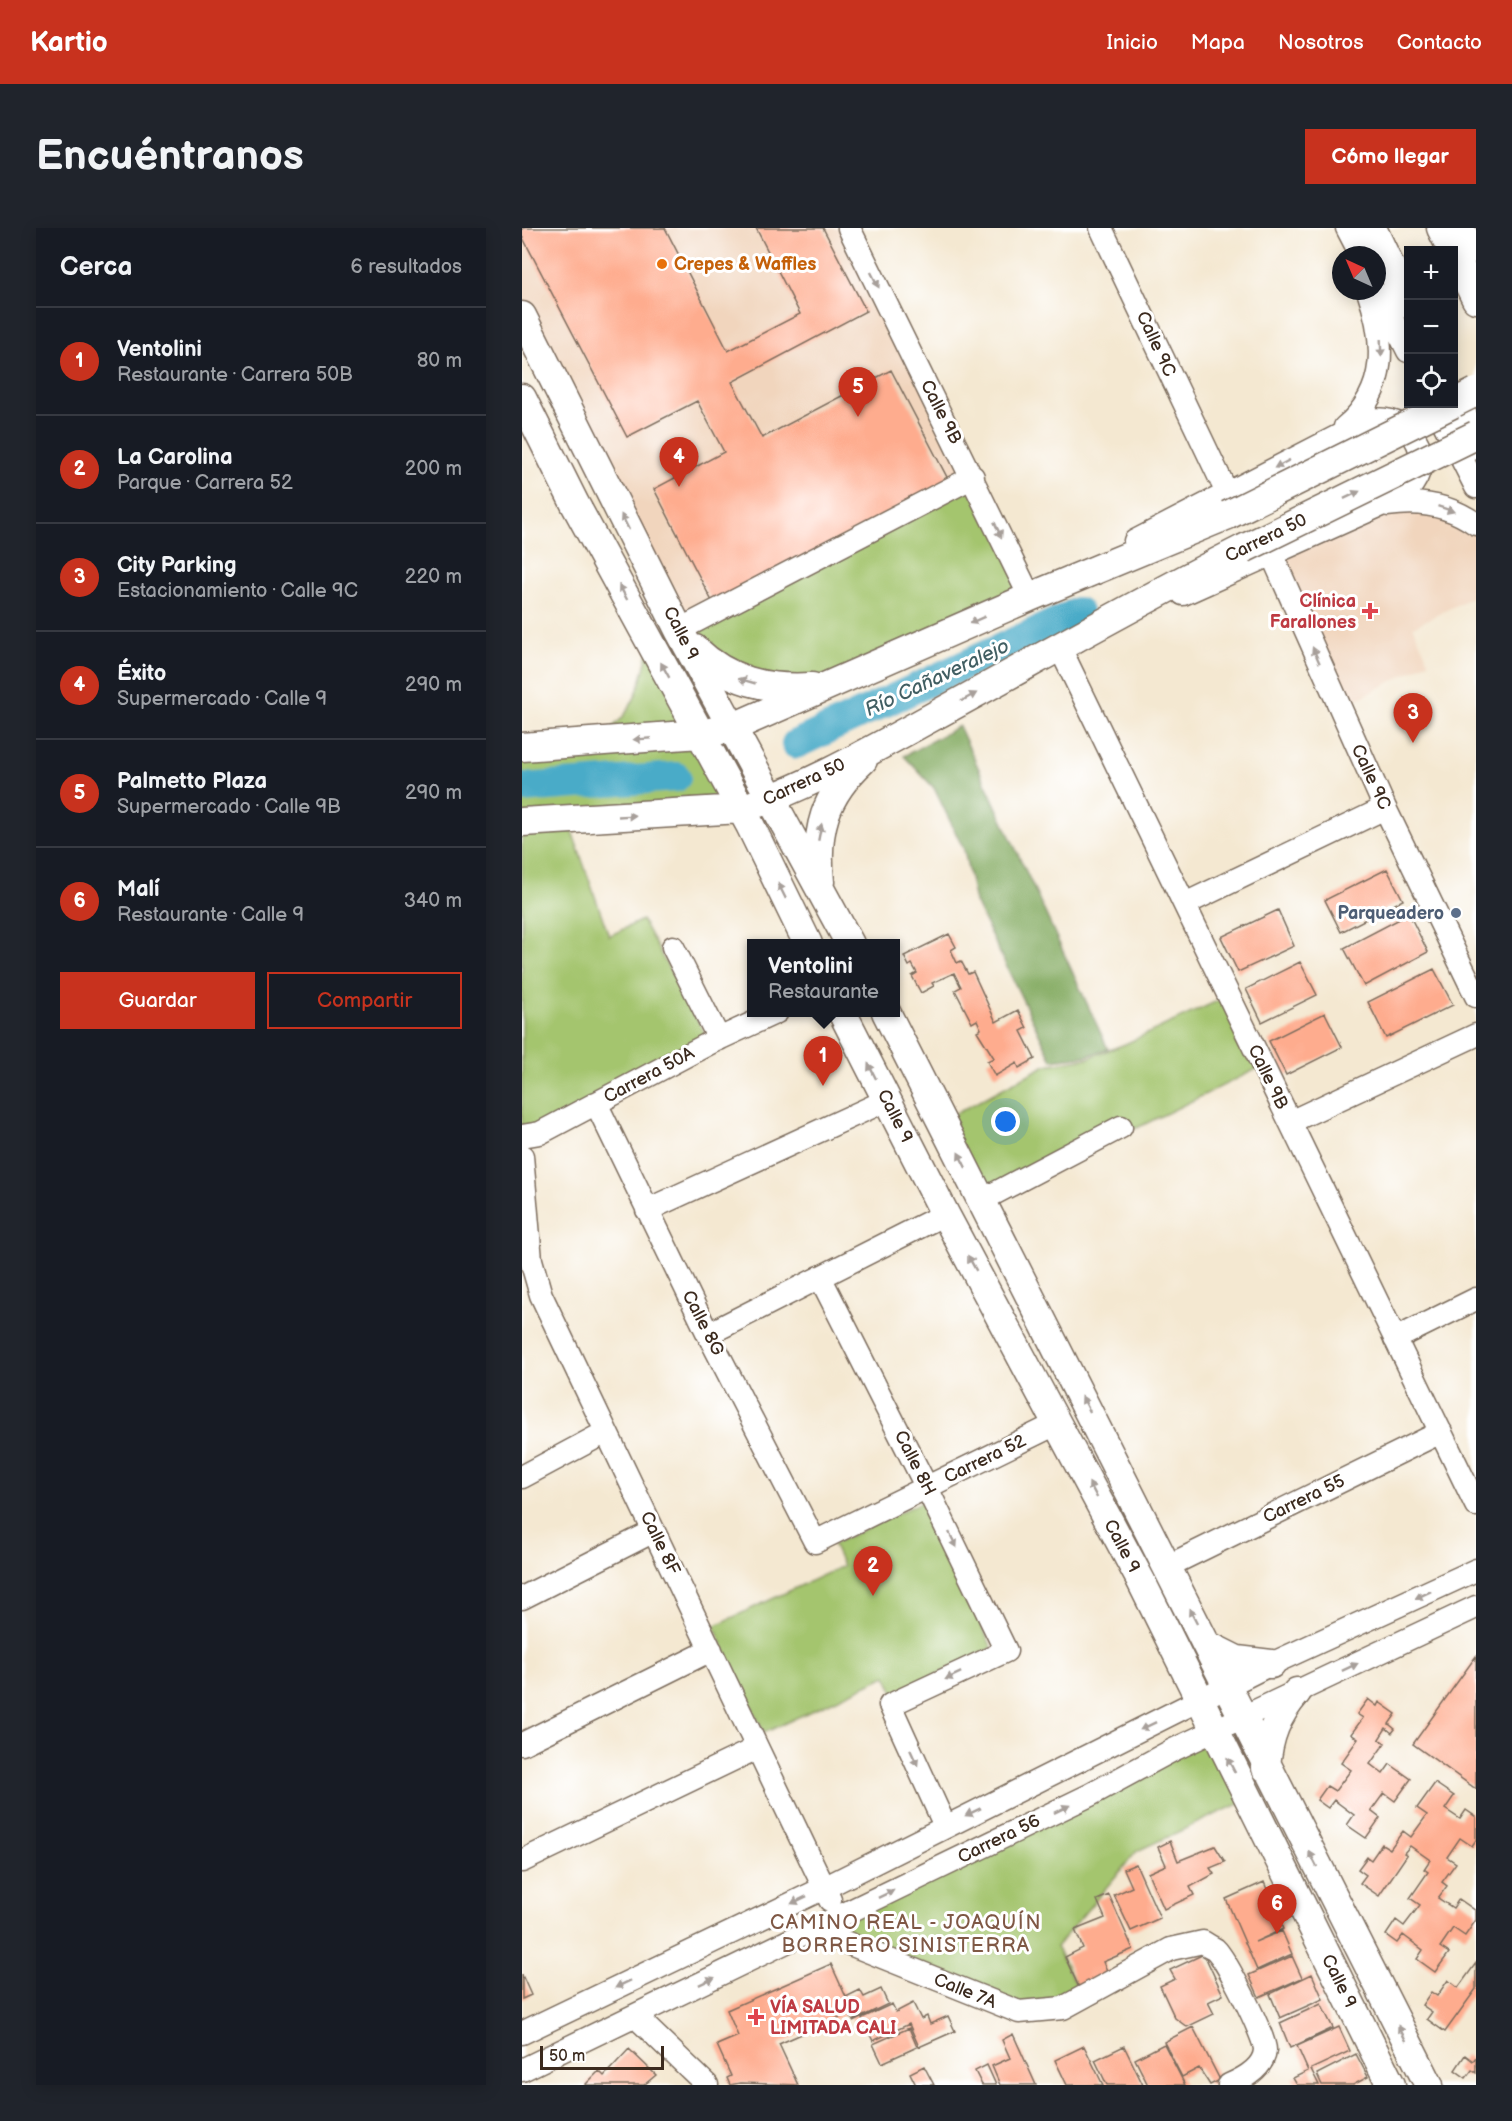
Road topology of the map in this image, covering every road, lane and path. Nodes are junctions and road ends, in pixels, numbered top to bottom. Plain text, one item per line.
1 (849, 228) edge
2 (1101, 228) edge
3 (1347, 228) edge
4 (1372, 228) edge
5 (1441, 228) edge
6 (1463, 228) edge
7 (1353, 246) edge
8 (1356, 246) edge
9 (1450, 246) edge
10 (1476, 252) edge
11 (1458, 262) edge
12 (1476, 299) edge
13 (1371, 300) edge
14 (1383, 300) edge
15 (1406, 300) edge
16 (522, 316) edge
17 (1404, 343) edge
18 (1476, 392) edge
19 (522, 398) edge
20 (1458, 401) edge
21 (1458, 406) edge
22 (1436, 408) edge
23 (1442, 408) edge
24 (1476, 435) edge
25 (1334, 436) junction
26 (532, 439) edge
27 (1476, 444) edge
28 (973, 477) junction
29 (1476, 487) edge
30 (1227, 504) junction
31 (1372, 510) junction
32 (1476, 524) edge
33 (603, 554) junction
34 (1272, 555) junction
35 (650, 572) junction
36 (1030, 597) junction
37 (679, 630) junction
38 (1060, 648) junction
39 (826, 686) junction
40 (734, 734) junction
41 (703, 740) junction
42 (880, 745) junction
43 (522, 747) edge
44 (767, 793) junction
45 (737, 802) junction
46 (1385, 808) junction
47 (522, 822) edge
48 (820, 890) junction
49 (1185, 904) junction
50 (806, 939) edge
51 (847, 939) edge
52 (673, 947) dead end
53 (1476, 996) edge
54 (766, 1017) edge
55 (845, 1017) edge
56 (889, 1017) edge
57 (1476, 1035) edge
58 (719, 1039) junction
59 (887, 1100) junction
60 (596, 1103) junction
61 (942, 1121) junction
62 (1290, 1122) junction
63 (1120, 1127) dead end
64 (522, 1136) edge
65 (522, 1156) edge
66 (923, 1172) junction
67 (982, 1200) junction
68 (647, 1210) junction
69 (945, 1214) junction
70 (820, 1277) junction
71 (986, 1289) junction
72 (1476, 1299) edge
73 (1039, 1312) junction
74 (708, 1334) junction
75 (1395, 1339) junction
76 (1058, 1423) junction
77 (606, 1432) junction
78 (1440, 1432) junction
79 (522, 1477) edge
80 (927, 1488) junction
81 (1476, 1505) edge
82 (654, 1531) junction
83 (815, 1542) joint
84 (1168, 1566) junction
85 (1476, 1570) edge
86 (522, 1598) edge
87 (1476, 1607) edge
88 (1207, 1645) junction
89 (711, 1650) junction
90 (1271, 1664) junction
91 (1228, 1687) junction
92 (1297, 1692) junction
93 (1200, 1700) junction
94 (1243, 1717) junction
95 (1214, 1730) junction
96 (522, 1743) edge
97 (757, 1748) junction
98 (1266, 1768) junction
99 (945, 1826) junction
100 (522, 1861) edge
101 (824, 1888) junction
102 (839, 1918) junction
103 (815, 1930) junction
104 (635, 2016) junction
105 (522, 2033) edge
106 (522, 2070) edge
107 (707, 2085) edge
108 (1229, 2085) edge
109 (1391, 2085) edge
110 (1428, 2085) edge

1 -> 28 street, Calle 9B
2 - 30 street, Calle 9C
3 - 7 street
3 - 8 street
4 - 15 main road
5 - 9 main road
6 - 10 street
11 - 12 main road
13 -> 25 street
14 - 17 street
35 -> 16 main road, Calle 9
18 - 20 main road, Carrera 50, bridge
19 - 26 main road, Calle 9
21 - 27 main road
22 - 29 street
23 - 30 main road, Carrera 50, bridge
38 -> 24 main road, Carrera 50, bridge
25 -> 30 street, Carrera 50
25 - 31 street
26 - 33 main road, Calle 9
28 -> 36 street, Calle 9B
28 - 37 street
30 - 36 main road, Carrera 50
31 -> 32 street
31 - 34 street, Carrera 50
33 - 35 main road
41 -> 33 main road, Calle 9
34 - 38 street, Carrera 50
46 -> 34 street, Calle 9C
35 - 37 main road, Calle 9
36 -> 39 main road, Carrera 50
39 -> 37 main road
37 - 40 main road, Calle 9
42 -> 38 main road, Carrera 50
38 - 49 street, Calle 9B
39 - 40 main road, Carrera 50
40 - 41 main road, Carrera 50
40 - 44 main road, Calle 9
41 -> 43 main road, Carrera 50
41 - 45 main road, Calle 9
42 - 44 main road, Carrera 50
48 -> 42 main road
44 - 45 main road, Carrera 50
44 - 48 main road, Calle 9
47 -> 45 main road, Carrera 50
50 -> 45 main road, Calle 9
46 - 49 street
46 - 53 street, Calle 9C
48 - 51 main road, Calle 9
49 - 62 street, Calle 9B
52 - 58 street
54 - 58 street, Carrera 50A
59 -> 55 main road, Calle 9
56 - 61 main road, Calle 9
57 - 62 street
58 - 60 street, Carrera 50A
59 - 66 main road, Calle 9
59 - 68 street
60 - 64 street, Carrera 50A
60 - 68 street, Calle 8G
61 - 66 main road
67 -> 61 main road, Calle 9
62 - 75 street, Calle 9B
63 - 67 street
65 - 77 street, Calle 8F
66 - 69 main road, Calle 9
67 - 73 main road, Calle 9
68 - 74 street, Calle 8G
69 - 70 street
71 -> 69 main road, Calle 9
70 - 74 street
70 - 80 street, Calle 8H
71 - 73 main road
71 - 76 main road, Calle 9
72 - 75 street
84 -> 73 main road, Calle 9
74 - 83 street, Calle 8G
75 - 78 street, Calle 9B
76 - 80 street, Carrera 52
93 -> 76 main road, Calle 9
77 - 79 street
77 - 82 street, Calle 8F
78 - 81 street, Calle 9B
78 - 84 street, Carrera 55
80 - 83 street, Carrera 52
80 -> 99 street, Calle 8H
82 - 86 street
82 - 89 street, Calle 8F
88 -> 84 main road, Calle 9
85 -> 90 street, Carrera 56
92 -> 87 street, Carrera 56
88 - 90 main road
88 - 91 main road, Calle 9
89 - 96 street
89 - 97 street, Calle 8F
90 - 91 street, Carrera 56
91 - 93 street, Carrera 56
91 - 94 main road, Calle 9
92 - 94 street, Carrera 56
92 - 98 main road
93 - 95 main road, Calle 9
93 -> 99 street, Carrera 56
94 - 95 street, Carrera 56
94 - 98 main road, Calle 9
102 -> 95 street, Carrera 56
109 -> 95 main road, Calle 9
97 - 100 street
97 - 101 street, Calle 8F
110 -> 98 main road, Calle 9
99 - 101 street, Carrera 56
101 - 102 street, Calle 8F
101 -> 105 street, Carrera 56
102 - 103 street, Carrera 56
104 -> 103 street, Carrera 56
103 - 108 street, Calle 7A
104 - 106 street, Carrera 56
104 - 107 street

